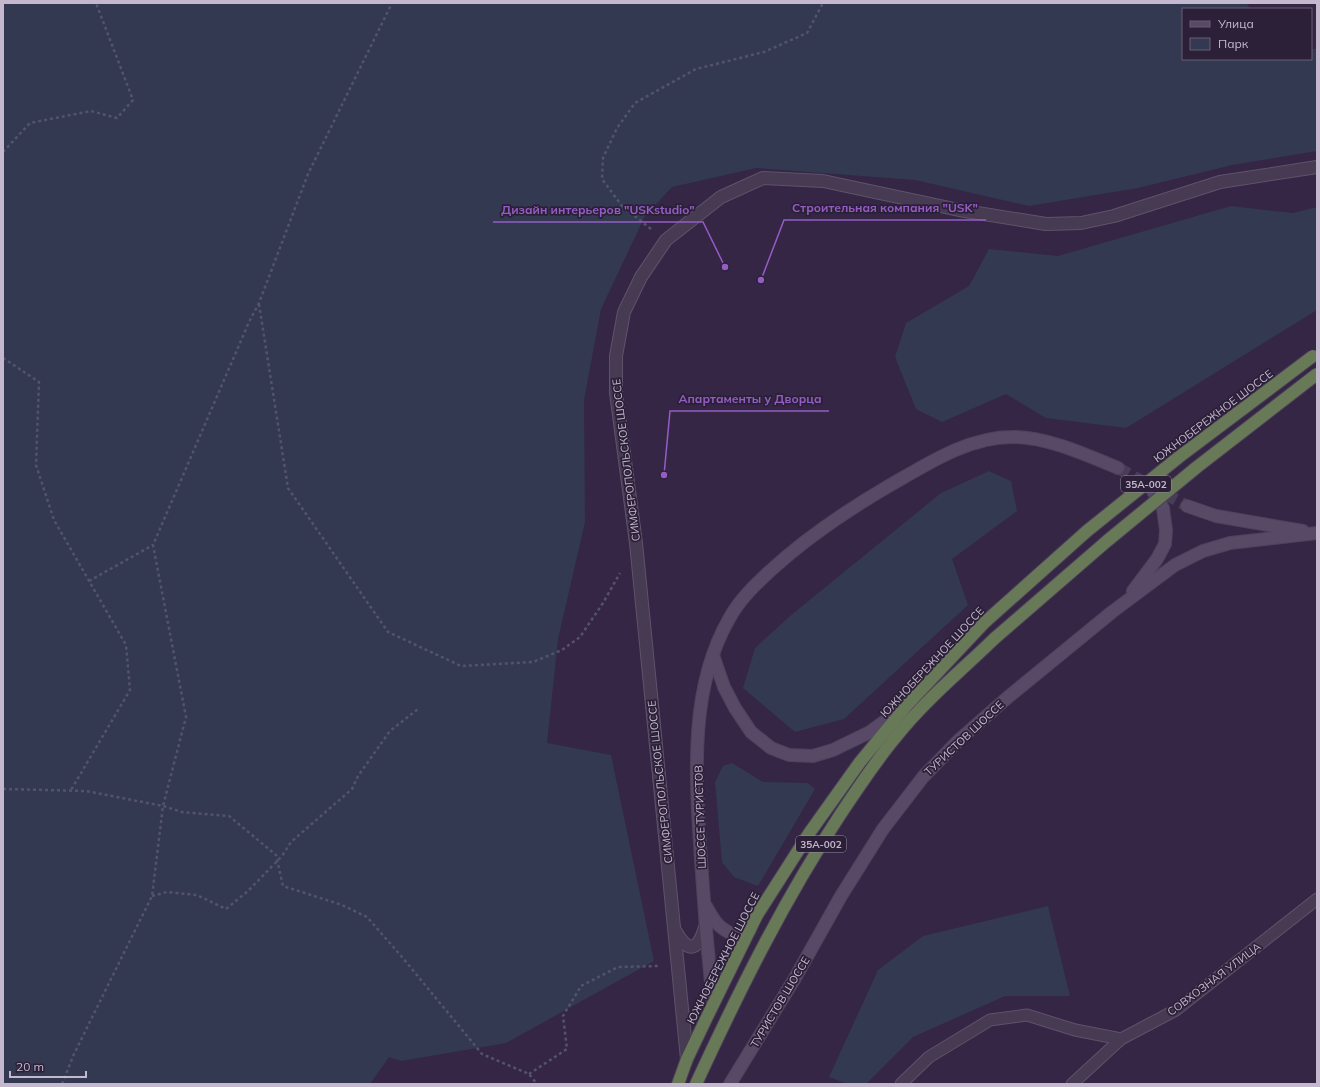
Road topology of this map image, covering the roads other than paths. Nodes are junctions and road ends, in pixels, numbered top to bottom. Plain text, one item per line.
1 (1317, 167) edge
2 (1315, 354) edge
3 (1317, 374) edge
4 (1118, 468) tunnel mouth
5 (1150, 486) dead end
6 (1187, 506) tunnel mouth
7 (1317, 533) edge
8 (1112, 612) junction
9 (713, 655) junction
10 (908, 704) junction
11 (1317, 899) edge
12 (704, 901) junction
13 (705, 927) junction
14 (675, 930) junction
15 (750, 930) junction
16 (713, 1004) junction
17 (1121, 1039) junction
18 (688, 1059) junction
19 (678, 1084) edge
20 (696, 1084) edge
21 (730, 1084) edge
22 (901, 1084) edge
23 (1072, 1084) edge

1 - 14 street, СИМФЕРОПОЛЬСКОЕ ШОССЕ
2 - 10 highway, ЮЖНОБЕРЕЖНОЕ ШОССЕ / 35А-002, bridge
3 - 20 highway, 35А-002, bridge
4 - 9 main road
5 - 8 main road
6 - 7 main road, ТУРИСТОВ ШОССЕ
7 - 8 main road, ТУРИСТОВ ШОССЕ
8 - 21 main road, ТУРИСТОВ ШОССЕ
9 - 10 main road
9 - 12 main road, ШОССЕ ТУРИСТОВ
10 - 15 highway, ЮЖНОБЕРЕЖНОЕ ШОССЕ / 35А-002
11 - 17 lane, СОВХОЗНАЯ УЛИЦА
12 - 13 main road, ШОССЕ ТУРИСТОВ
12 - 15 main road
13 - 14 street
13 - 16 main road, ШОССЕ ТУРИСТОВ
14 - 18 street, СИМФЕРОПОЛЬСКОЕ ШОССЕ
15 - 16 highway, ЮЖНОБЕРЕЖНОЕ ШОССЕ / 35А-002
16 - 18 highway, ЮЖНОБЕРЕЖНОЕ ШОССЕ / 35А-002
17 - 22 lane
17 - 23 lane, СОВХОЗНАЯ УЛИЦА
18 - 19 highway, ЮЖНОБЕРЕЖНОЕ ШОССЕ / 35А-002

